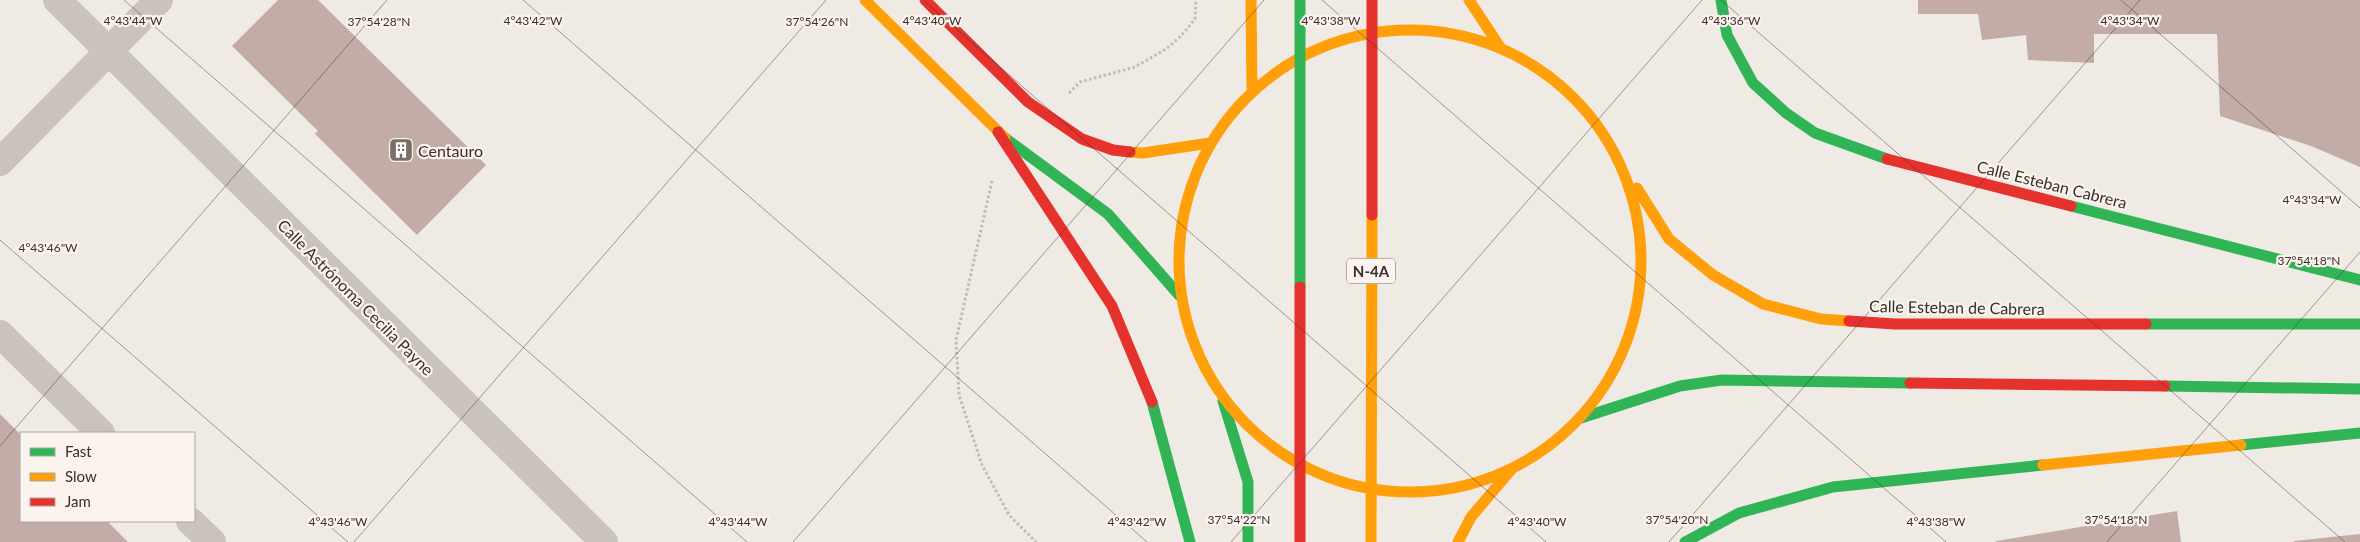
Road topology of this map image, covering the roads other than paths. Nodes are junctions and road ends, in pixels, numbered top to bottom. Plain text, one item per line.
1 (57, 0) edge
2 (159, 0) edge
3 (865, 0) edge
4 (925, 0) edge
5 (1251, 0) edge
6 (1300, 0) edge
7 (1372, 0) edge
8 (1469, 0) edge
9 (1721, 0) edge
10 (1500, 46) junction
11 (108, 52) junction
12 (1252, 90) junction
13 (998, 132) junction
14 (1210, 143) junction
15 (1620, 160) junction
16 (0, 162) edge
17 (2360, 280) edge
18 (1180, 295) junction
19 (2360, 324) edge
20 (0, 334) edge
21 (2360, 389) edge
22 (1223, 401) junction
23 (1580, 418) junction
24 (100, 432) edge
25 (2360, 433) edge
26 (1511, 470) junction
27 (191, 522) edge
28 (212, 542) edge
29 (604, 542) edge
30 (1190, 542) edge
31 (1248, 542) edge
32 (1300, 542) edge
33 (1371, 542) edge
34 (1458, 542) edge
35 (1685, 542) edge

1 - 11 street, Calle Astrónoma Cecilia Payne
2 - 11 street
3 - 13 street
4 - 14 street
5 - 12 street
6 - 32 street, bridge
7 - 33 street, N-4A, bridge
8 - 10 street
9 - 17 street, Calle Esteban Cabrera
10 - 12 street
10 - 15 street, Calle Esteban de Cabrera
11 - 16 street
11 - 29 street, Calle Astrónoma Cecilia Payne
12 - 14 street
13 - 18 street
13 - 30 street
14 - 18 street
15 - 19 street, Calle Esteban de Cabrera
15 - 23 street
18 - 22 street
20 - 24 street
21 - 23 street
22 - 26 street
22 - 31 street
23 - 26 street
25 - 35 street
26 - 34 street
27 - 28 street

